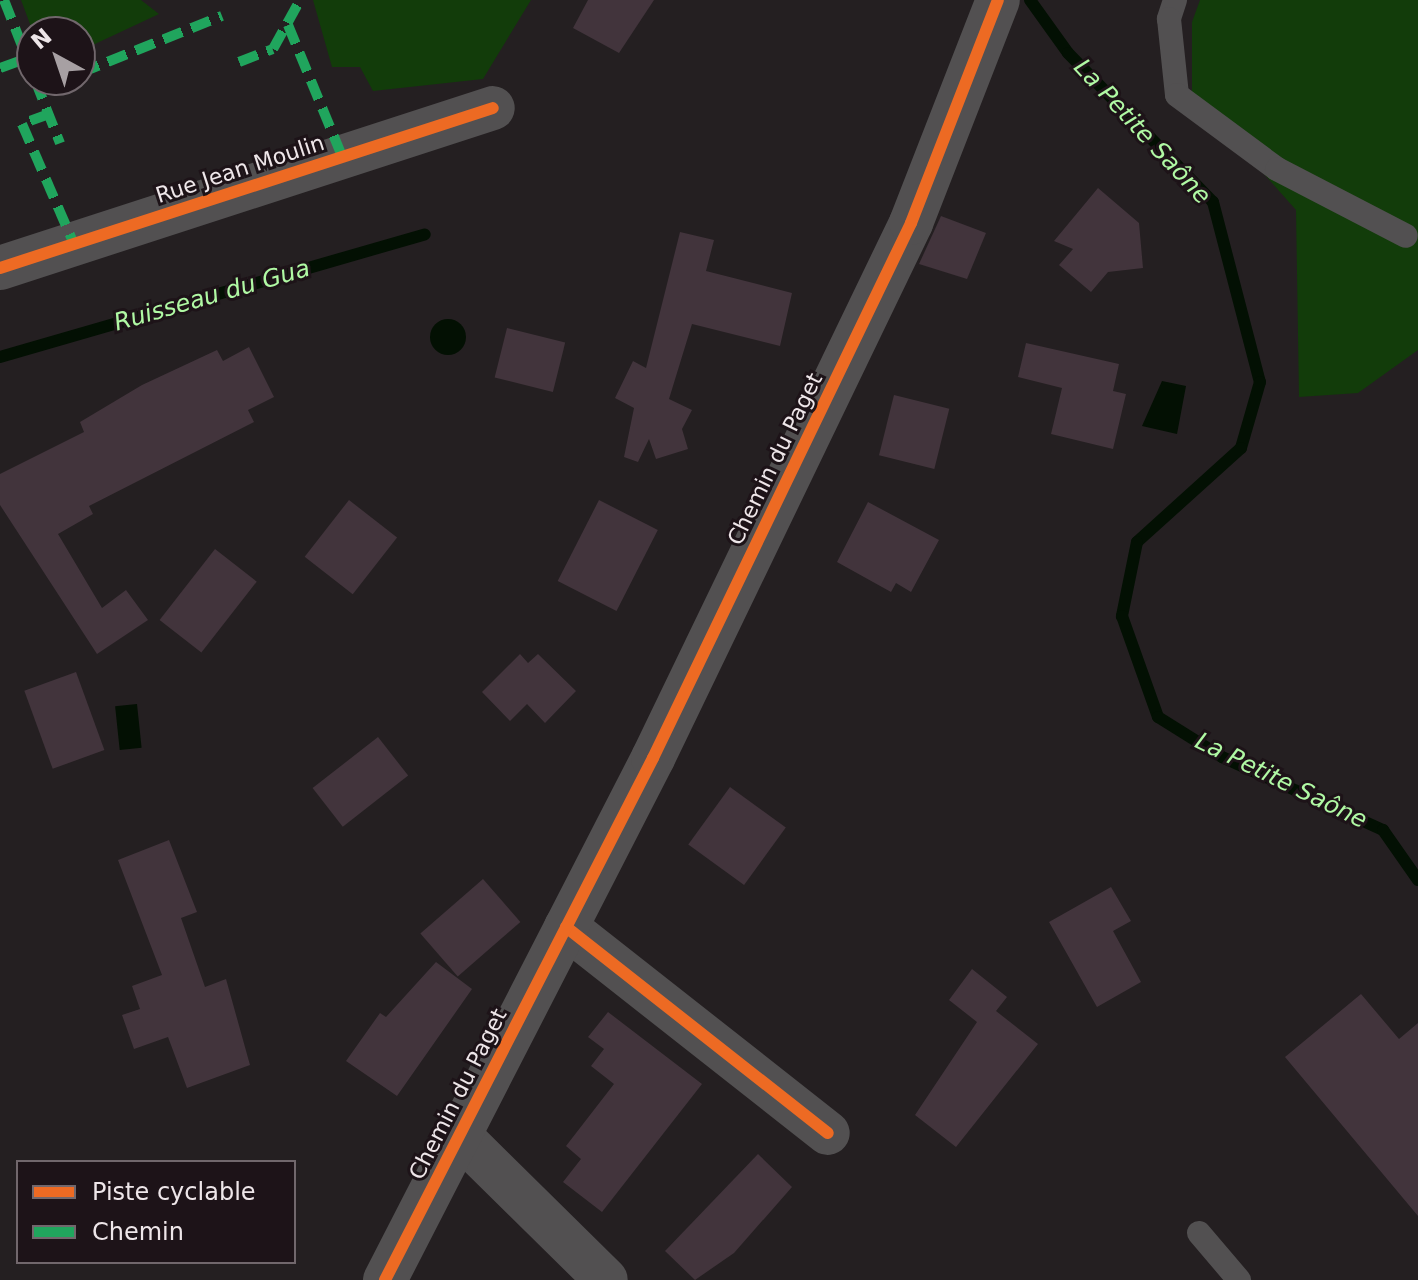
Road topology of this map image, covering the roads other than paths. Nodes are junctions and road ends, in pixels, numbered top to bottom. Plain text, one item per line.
1 (998, 0) edge
2 (1175, 0) edge
3 (493, 108) dead end
4 (1406, 236) dead end
5 (0, 268) edge
6 (566, 927) junction
7 (828, 1133) dead end
8 (459, 1135) junction
9 (1199, 1233) dead end
10 (385, 1280) edge
11 (606, 1280) edge
12 (1239, 1280) edge

1 - 6 street, Chemin du Paget
2 - 4 lane
3 - 5 street, Rue Jean Moulin
6 - 7 street
6 - 8 street, Chemin du Paget
8 - 10 street, Chemin du Paget
8 - 11 street, Chemin du Paget
9 - 12 lane

